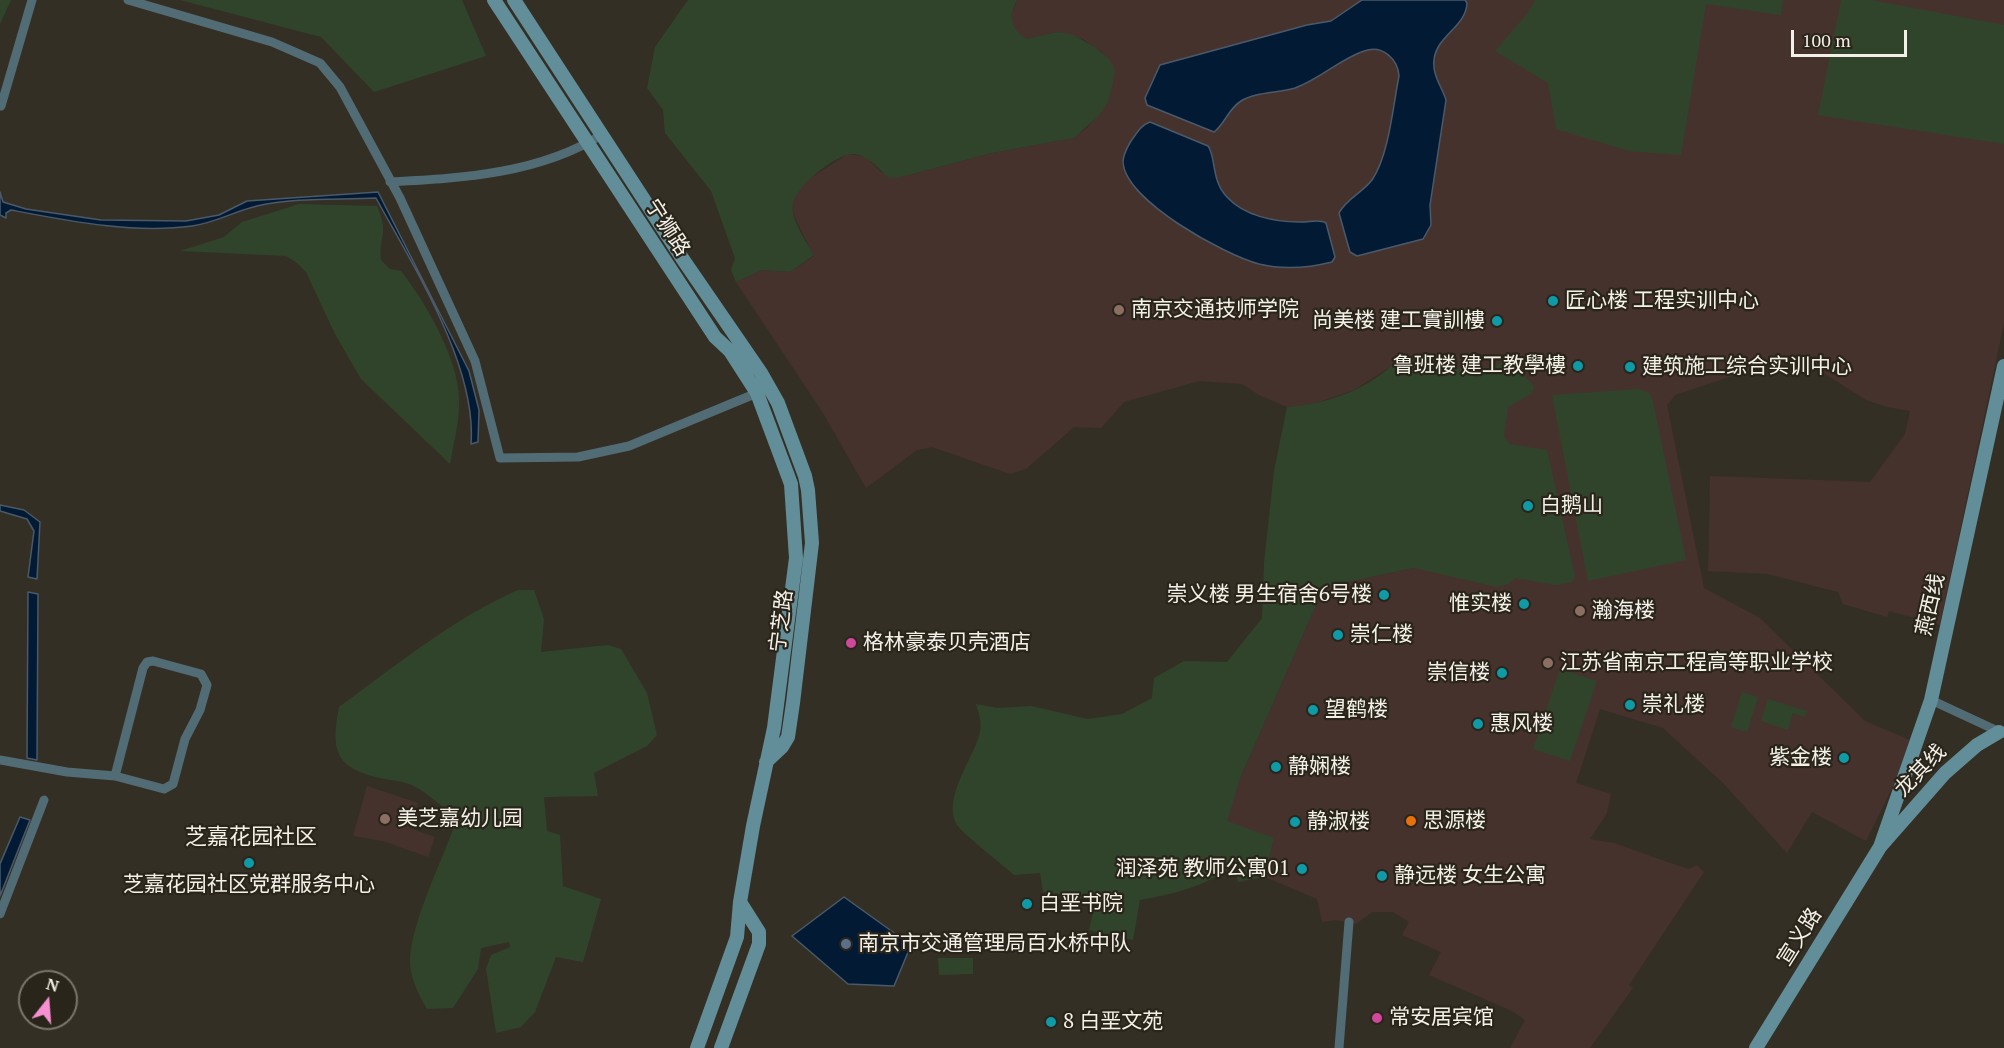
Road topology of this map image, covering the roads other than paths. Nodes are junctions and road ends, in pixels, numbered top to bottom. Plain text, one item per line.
1 (32, 0) edge
2 (128, 0) edge
3 (494, 0) edge
4 (514, 0) edge
5 (1, 106) edge
6 (603, 134) junction
7 (587, 144) junction
8 (390, 182) junction
9 (2004, 366) edge
10 (757, 393) junction
11 (805, 476) joint
12 (791, 484) joint
13 (1931, 700) junction
14 (2002, 732) edge
15 (0, 760) edge
16 (766, 762) junction
17 (115, 776) junction
18 (44, 800) dead end
19 (1880, 847) junction
20 (740, 902) junction
21 (0, 914) edge
22 (1349, 922) dead end
23 (697, 1048) edge
24 (722, 1048) edge
25 (1339, 1048) edge
26 (1756, 1048) edge

1 - 5 street
2 - 8 street
3 - 7 main road, 宁狮路
4 - 6 main road, 宁狮路
6 - 7 street
6 - 11 main road, 宁狮路
7 - 8 street
7 - 10 main road, 宁狮路
8 - 10 street
9 - 13 main road, 燕西线
10 - 12 main road, 宁狮路
11 - 16 main road, 宁芝路
12 - 16 main road, 宁芝路
13 - 14 street
13 - 19 main road, 燕西线
14 - 19 main road, 龙其线
15 - 17 street
16 - 20 main road, 宁芝路
17 - 17 street
18 - 21 street
19 - 26 main road, 宣义路
20 - 23 main road, 宁芝路
20 - 24 main road
22 - 25 street

